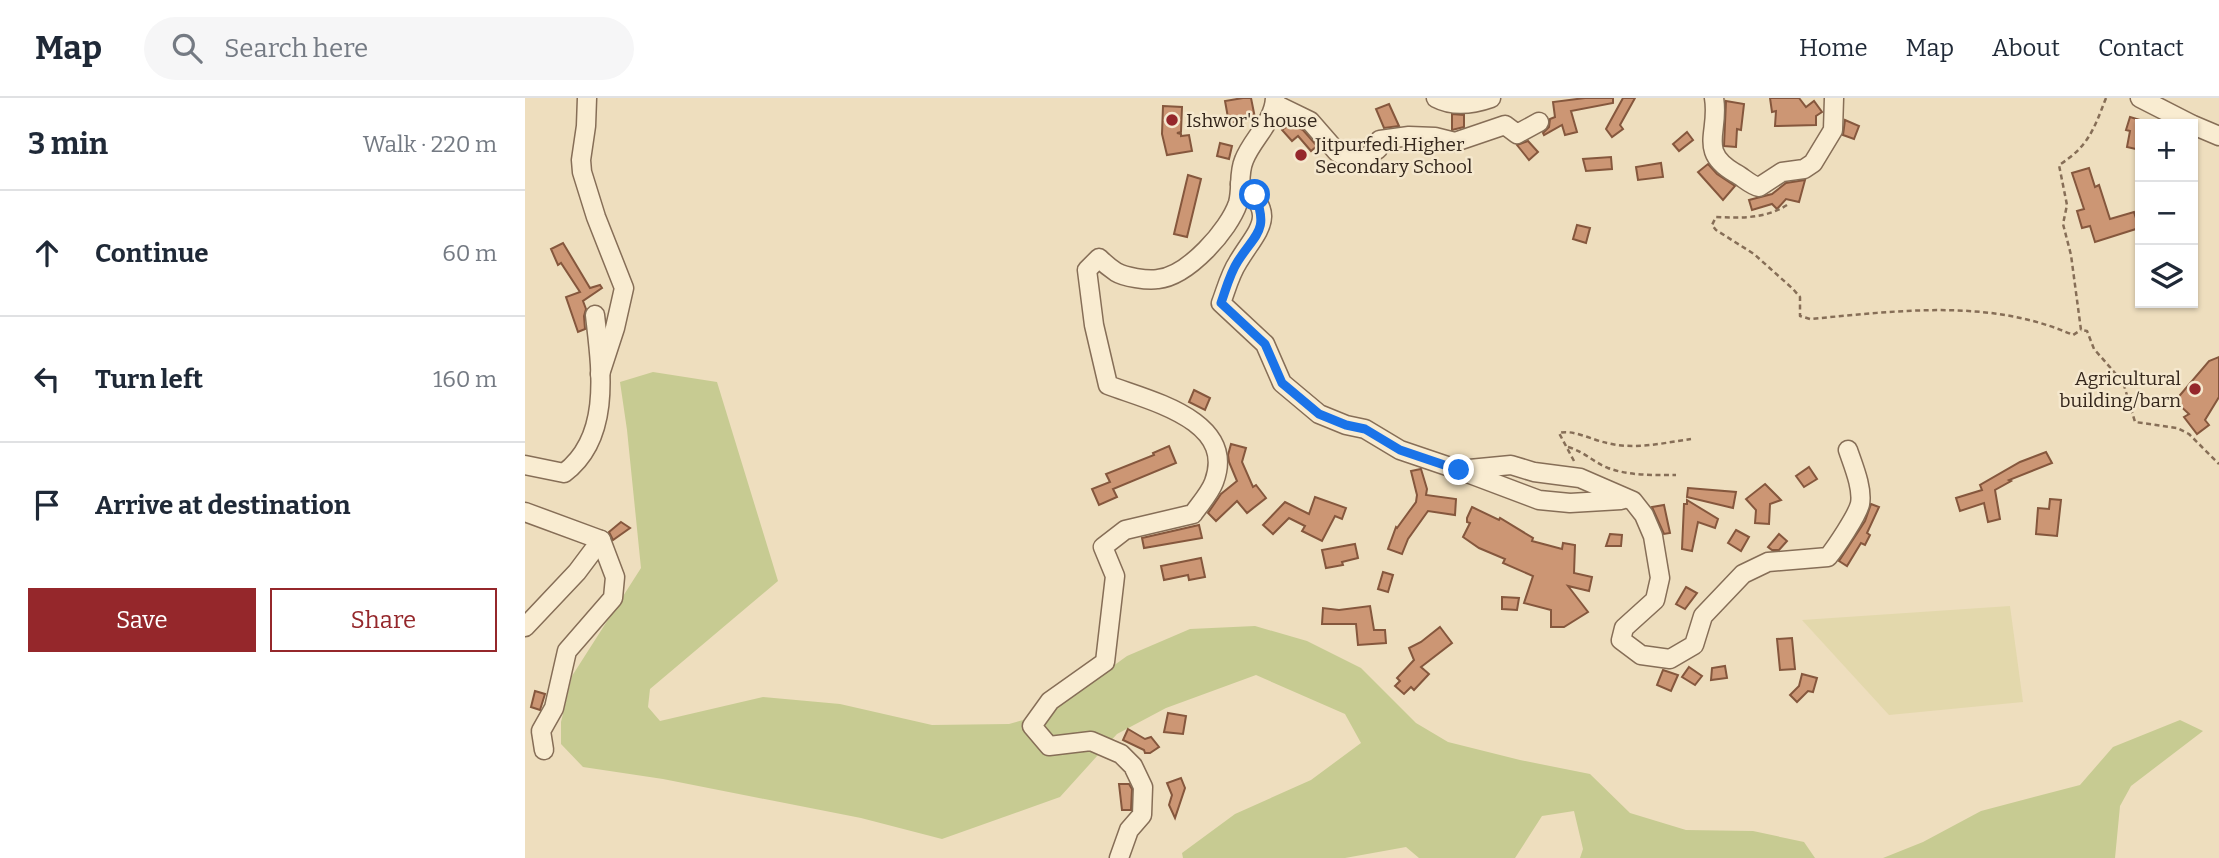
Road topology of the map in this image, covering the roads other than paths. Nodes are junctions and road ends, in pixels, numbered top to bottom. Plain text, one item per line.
1 (587, 98) edge
2 (1436, 98) edge
3 (1491, 98) edge
4 (1714, 98) edge
5 (1834, 98) edge
6 (2140, 98) edge
7 (1275, 101) edge
8 (2180, 119) edge
9 (1539, 122) dead end
10 (2198, 127) edge
11 (2219, 136) edge
12 (1240, 184) junction
13 (595, 315) dead end
14 (600, 374) junction
15 (1848, 450) dead end
16 (525, 465) edge
17 (1459, 470) junction
18 (1633, 501) junction
19 (525, 512) edge
20 (601, 540) junction
21 (525, 627) edge
22 (544, 750) dead end
23 (1119, 858) edge

1 - 14 street
2 - 3 street
4 - 5 street
6 - 8 street
7 - 9 street
7 - 12 street
10 - 11 street
12 - 17 street
12 - 23 street
13 - 14 street
14 - 16 street
15 - 18 street
17 - 18 street
17 - 18 street
19 - 20 street
20 - 21 street
20 - 22 street

